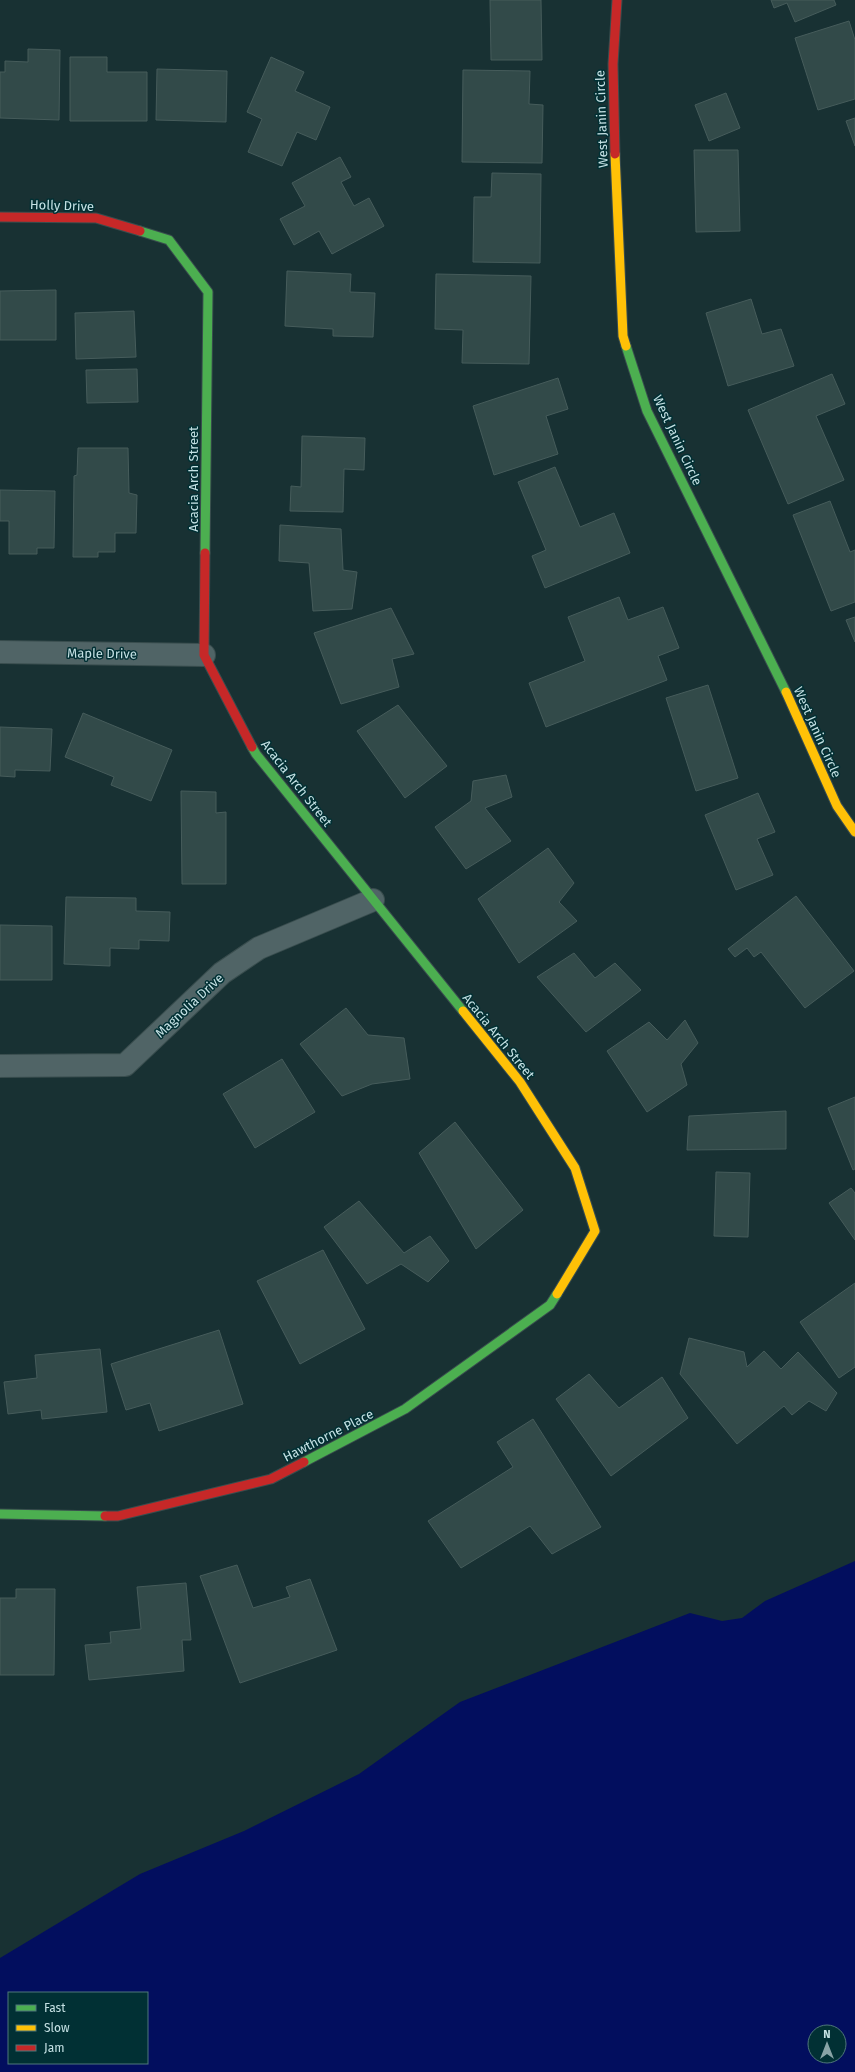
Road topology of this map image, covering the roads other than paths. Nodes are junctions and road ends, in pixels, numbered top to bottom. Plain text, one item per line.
1 (617, 0) edge
2 (0, 216) edge
3 (169, 240) joint
4 (0, 652) edge
5 (204, 655) junction
6 (855, 832) edge
7 (373, 900) junction
8 (0, 1066) edge
9 (595, 1231) joint
10 (0, 1514) edge

1 - 6 street, West Janin Circle
2 - 3 street, Holly Drive
3 - 5 street, Acacia Arch Street
4 - 5 street, Maple Drive
5 - 7 street, Acacia Arch Street
7 - 8 street, Magnolia Drive
7 - 9 street, Acacia Arch Street
9 - 10 street, Hawthorne Place

